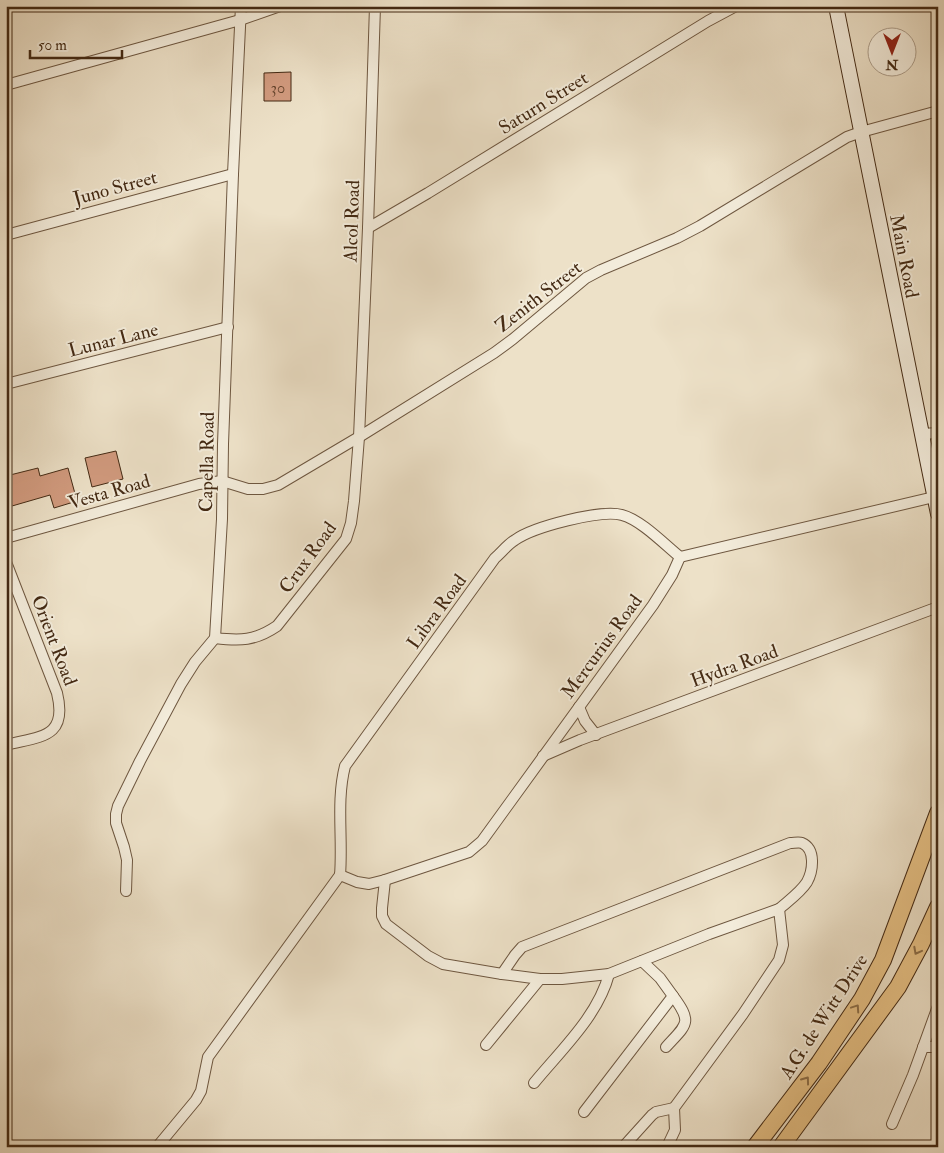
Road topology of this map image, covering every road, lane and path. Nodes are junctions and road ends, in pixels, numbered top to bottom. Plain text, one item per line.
1 (241, 6) edge
2 (280, 6) edge
3 (375, 6) edge
4 (736, 6) edge
5 (836, 6) edge
6 (240, 20) junction
7 (6, 84) edge
8 (938, 111) edge
9 (861, 132) junction
10 (233, 174) junction
11 (368, 228) junction
12 (6, 235) edge
13 (228, 327) junction
14 (6, 384) edge
15 (938, 433) edge
16 (922, 434) junction
17 (359, 437) junction
18 (222, 481) junction
19 (934, 497) junction
20 (938, 514) edge
21 (6, 538) edge
22 (680, 557) junction
23 (6, 562) edge
24 (938, 607) edge
25 (215, 638) junction
26 (579, 706) junction
27 (596, 735) junction
28 (6, 745) edge
29 (543, 756) junction
30 (938, 813) edge
31 (340, 875) junction
32 (385, 880) junction
33 (126, 891) dead end
34 (938, 907) edge
35 (779, 909) junction
36 (642, 961) junction
37 (502, 974) junction
38 (609, 974) junction
39 (540, 979) junction
40 (674, 996) junction
41 (938, 1006) edge
42 (486, 1045) dead end
43 (666, 1047) dead end
44 (923, 1047) junction
45 (938, 1047) edge
46 (819, 1063) junction
47 (836, 1073) junction
48 (534, 1082) dead end
49 (790, 1103) junction
50 (674, 1108) junction
51 (584, 1112) dead end
52 (806, 1114) junction
53 (892, 1124) dead end
54 (624, 1146) edge
55 (157, 1147) edge
56 (667, 1147) edge
57 (755, 1147) edge
58 (781, 1147) edge

1 - 6 street, Capella Road
2 - 6 street
3 - 11 street, Alcol Road
4 - 11 street, Saturn Street
5 - 9 street, Main Road
6 - 7 street
6 - 10 street, Capella Road
8 - 9 street, Zenith Street
9 - 16 street, Main Road
9 - 17 street, Zenith Street
10 - 12 street, Juno Street
10 - 13 street, Capella Road
11 - 17 street, Alcol Road
13 - 14 street, Lunar Lane
13 - 18 street, Capella Road
15 - 16 street
16 - 19 street, Main Road
17 - 18 street, Zenith Street
17 - 25 street, Crux Road
18 - 21 street, Vesta Road
18 - 25 street, Capella Road
19 - 20 street, Main Road
19 - 22 street
22 - 26 street, Mercurius Road
22 - 31 street, Libra Road
23 - 28 street, Orient Road
24 - 27 street, Hydra Road
25 - 33 street
26 - 27 street
26 - 29 street, Mercurius Road
27 - 29 street, Hydra Road
29 - 32 street, Mercurius Road
46 -> 30 main road, A.G. de Witt Drive
31 - 32 street, Mercurius Road
31 - 55 street
32 - 37 street
34 -> 47 main road
35 - 36 street
35 - 37 street
35 - 50 street
36 - 38 street
36 - 40 street
37 - 39 street
38 - 39 street
38 - 48 street
39 - 42 street
40 - 43 street
40 - 51 street
41 - 44 street
44 - 45 street
44 - 53 street
46 - 47 main road
49 -> 46 main road, A.G. de Witt Drive
47 - 52 main road
49 - 52 main road
49 - 57 main road, A.G. de Witt Drive
50 - 54 street
50 - 56 street
52 - 58 main road

